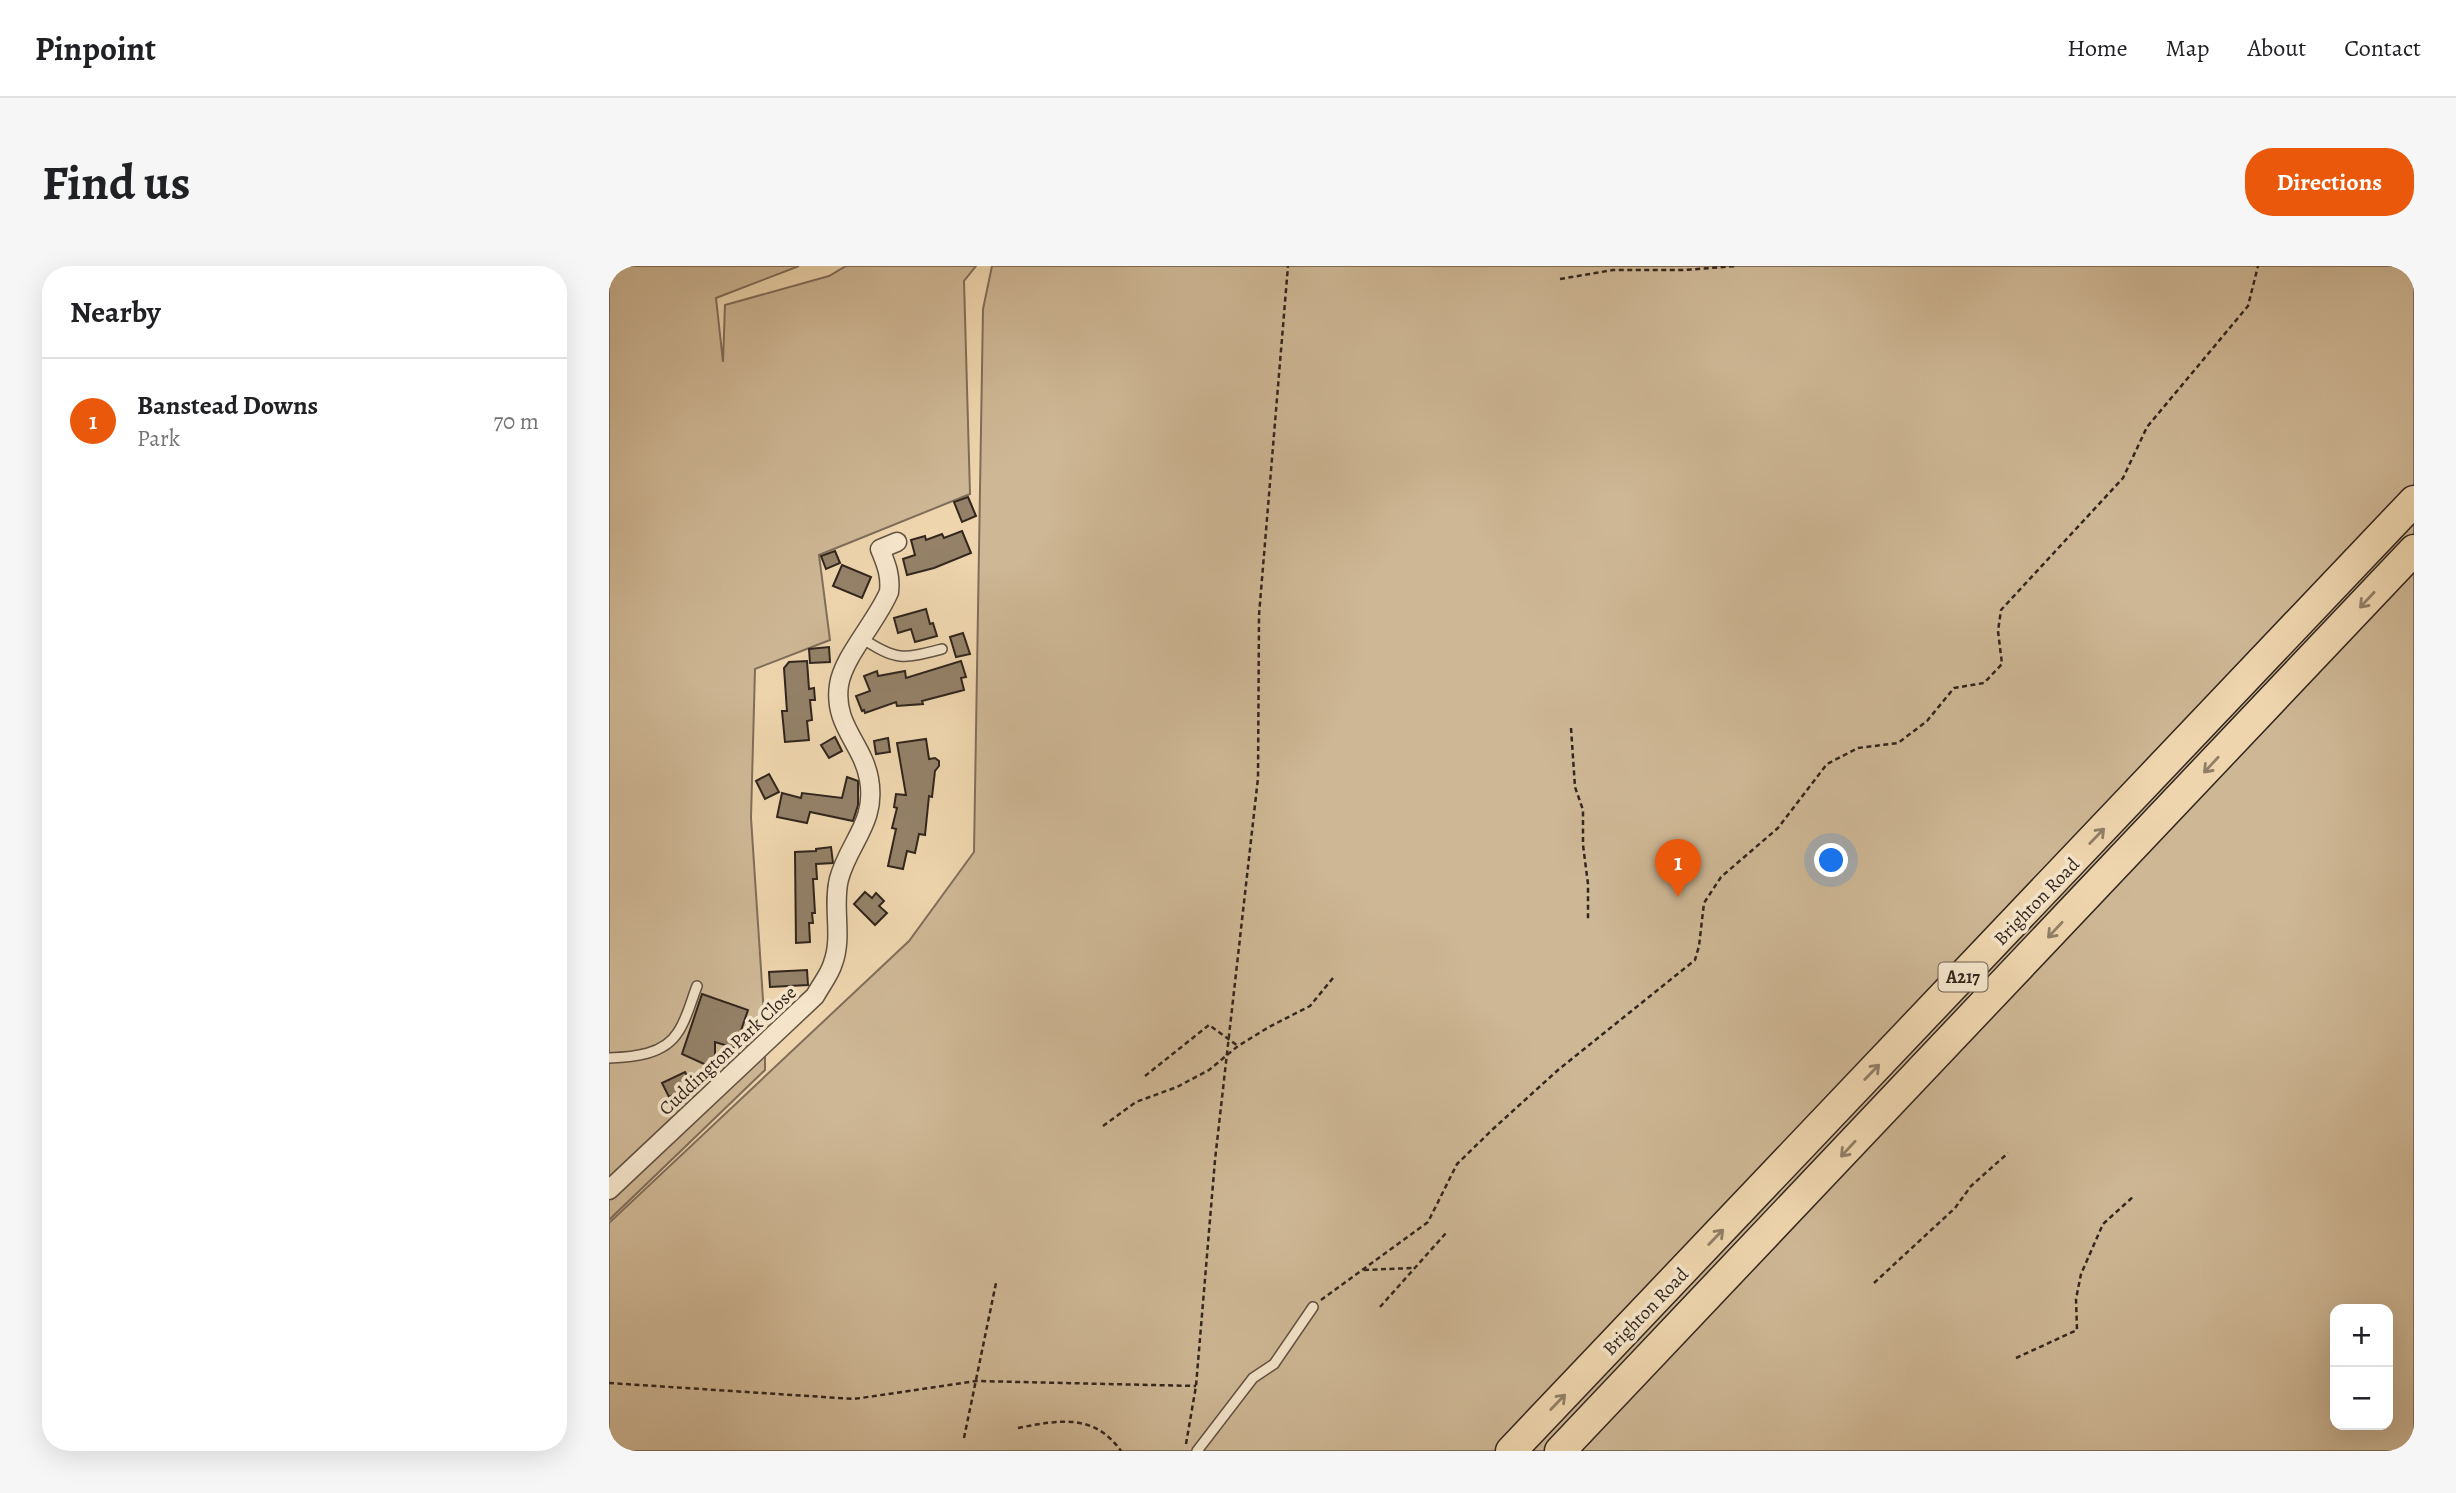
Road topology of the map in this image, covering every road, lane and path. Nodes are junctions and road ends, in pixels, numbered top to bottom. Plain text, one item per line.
1 (1288, 266) edge
2 (1737, 266) edge
3 (2258, 266) edge
4 (1560, 279) dead end
5 (2414, 501) edge
6 (897, 542) dead end
7 (2414, 550) edge
8 (863, 639) junction
9 (942, 649) dead end
10 (1571, 728) dead end
11 (1588, 921) dead end
12 (1333, 978) dead end
13 (697, 986) dead end
14 (1229, 1039) junction
15 (1238, 1046) junction
16 (1227, 1055) junction
17 (609, 1058) edge
18 (1145, 1076) dead end
19 (1103, 1126) dead end
20 (2008, 1153) dead end
21 (609, 1190) edge
22 (2134, 1196) dead end
23 (1446, 1233) dead end
24 (1413, 1268) junction
25 (1363, 1270) junction
26 (996, 1283) dead end
27 (1874, 1283) dead end
28 (1313, 1307) joint
29 (1380, 1307) dead end
30 (2016, 1358) dead end
31 (976, 1381) junction
32 (609, 1383) edge
33 (1196, 1386) junction
34 (1018, 1428) dead end
35 (964, 1438) dead end
36 (1121, 1451) edge
37 (1185, 1451) edge
38 (1197, 1451) edge
39 (1511, 1451) edge
40 (1560, 1451) edge

1 - 14 path
2 - 4 path
3 - 25 path
39 -> 5 highway, Brighton Road / A217
6 - 8 street, Cuddington Park Close
7 -> 40 highway, Brighton Road / A217
8 - 9 lane
8 - 21 street, Cuddington Park Close
10 - 11 path
12 - 15 path
13 - 17 lane
14 - 15 path
14 - 16 path
14 - 18 path
15 - 16 path
16 - 19 path
16 - 33 path
20 - 27 path
22 - 30 path
23 - 24 path
24 - 25 path
24 - 29 path
25 - 28 path
26 - 31 path
28 - 38 lane
31 - 32 path
31 - 33 path
31 - 35 path
33 - 37 path
34 - 36 path

